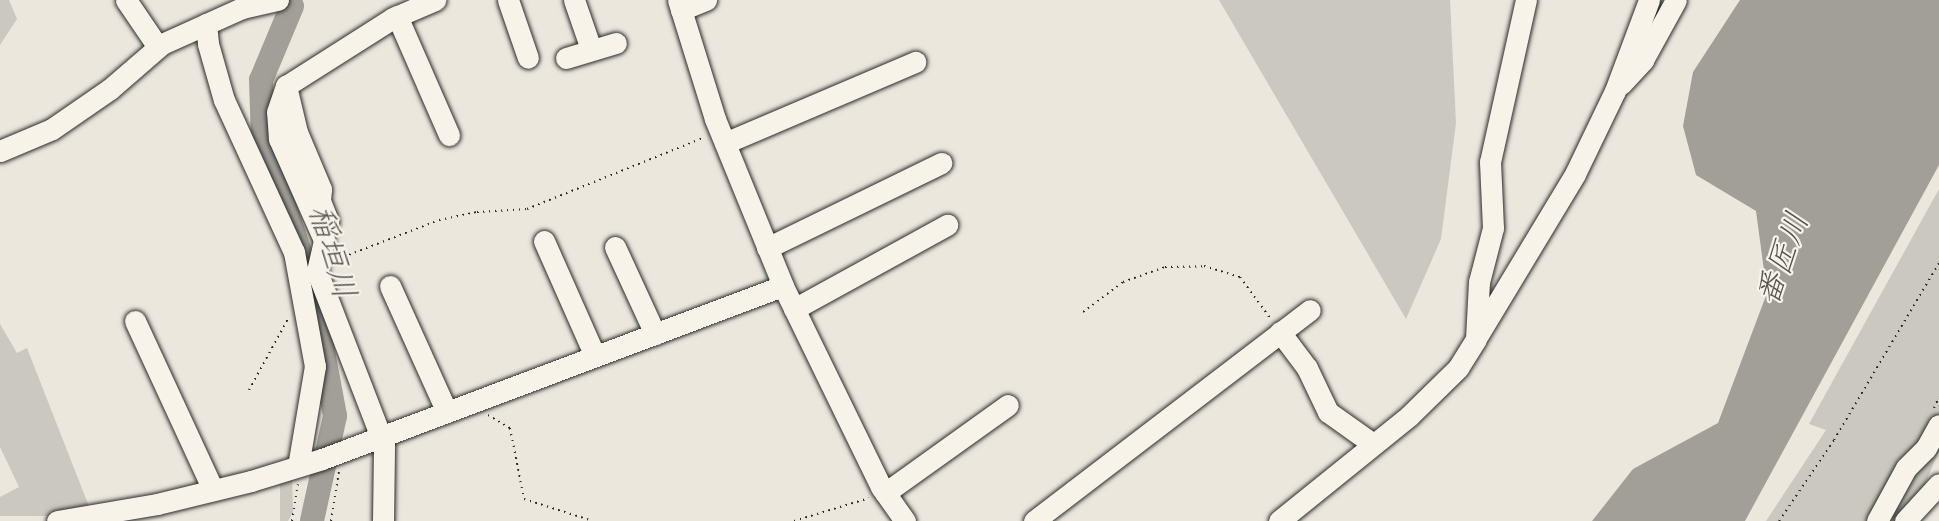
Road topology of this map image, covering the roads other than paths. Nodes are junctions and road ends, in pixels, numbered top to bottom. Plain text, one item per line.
1 (126, 0) edge
2 (278, 0) edge
3 (435, 0) edge
4 (508, 0) edge
5 (574, 0) edge
6 (706, 0) edge
7 (1526, 0) edge
8 (1649, 0) edge
9 (1676, 0) edge
10 (680, 5) edge
11 (397, 16) junction
12 (206, 24) junction
13 (616, 43) dead end
14 (158, 47) junction
15 (591, 49) junction
16 (528, 58) dead end
17 (566, 58) dead end
18 (915, 62) dead end
19 (286, 86) junction
20 (1615, 91) junction
21 (449, 135) dead end
22 (723, 137) junction
23 (0, 151) edge
24 (941, 164) dead end
25 (947, 225) dead end
26 (330, 226) dead end
27 (544, 241) dead end
28 (615, 247) dead end
29 (767, 248) junction
30 (390, 286) dead end
31 (783, 286) junction
32 (794, 309) junction
33 (1310, 310) dead end
34 (135, 321) dead end
35 (1281, 332) junction
36 (655, 334) junction
37 (1476, 339) junction
38 (595, 356) junction
39 (1008, 405) dead end
40 (447, 412) junction
41 (1939, 425) edge
42 (382, 436) junction
43 (1373, 444) junction
44 (298, 466) junction
45 (1939, 484) edge
46 (213, 490) junction
47 (885, 493) junction
48 (57, 521) edge
49 (383, 521) edge
50 (905, 521) edge
51 (1034, 521) edge
52 (1279, 521) edge
53 (1877, 521) edge
54 (1905, 521) edge

1 - 14 street
2 - 12 street
3 - 11 street
4 - 16 street
5 - 15 street
6 - 10 street
7 - 37 street
8 - 20 street
9 - 20 street
10 - 22 street
11 - 19 street
11 - 21 street
12 - 14 street
12 - 44 street
13 - 15 street
14 - 23 street
15 - 17 street
18 - 22 street
19 - 26 street
19 - 42 street
20 - 37 street
22 - 29 street
24 - 29 street
25 - 32 street
27 - 38 street
28 - 36 street
29 - 31 street
30 - 40 street
31 - 32 street
31 - 36 street
32 - 47 street
33 - 35 street
34 - 46 street
35 - 43 street
35 - 51 street
36 - 38 street
37 - 43 street
38 - 40 street
39 - 47 street
40 - 42 street
41 - 53 street
42 - 44 street
42 - 49 street
43 - 52 street
44 - 46 street
45 - 54 street
46 - 48 street
47 - 50 street

